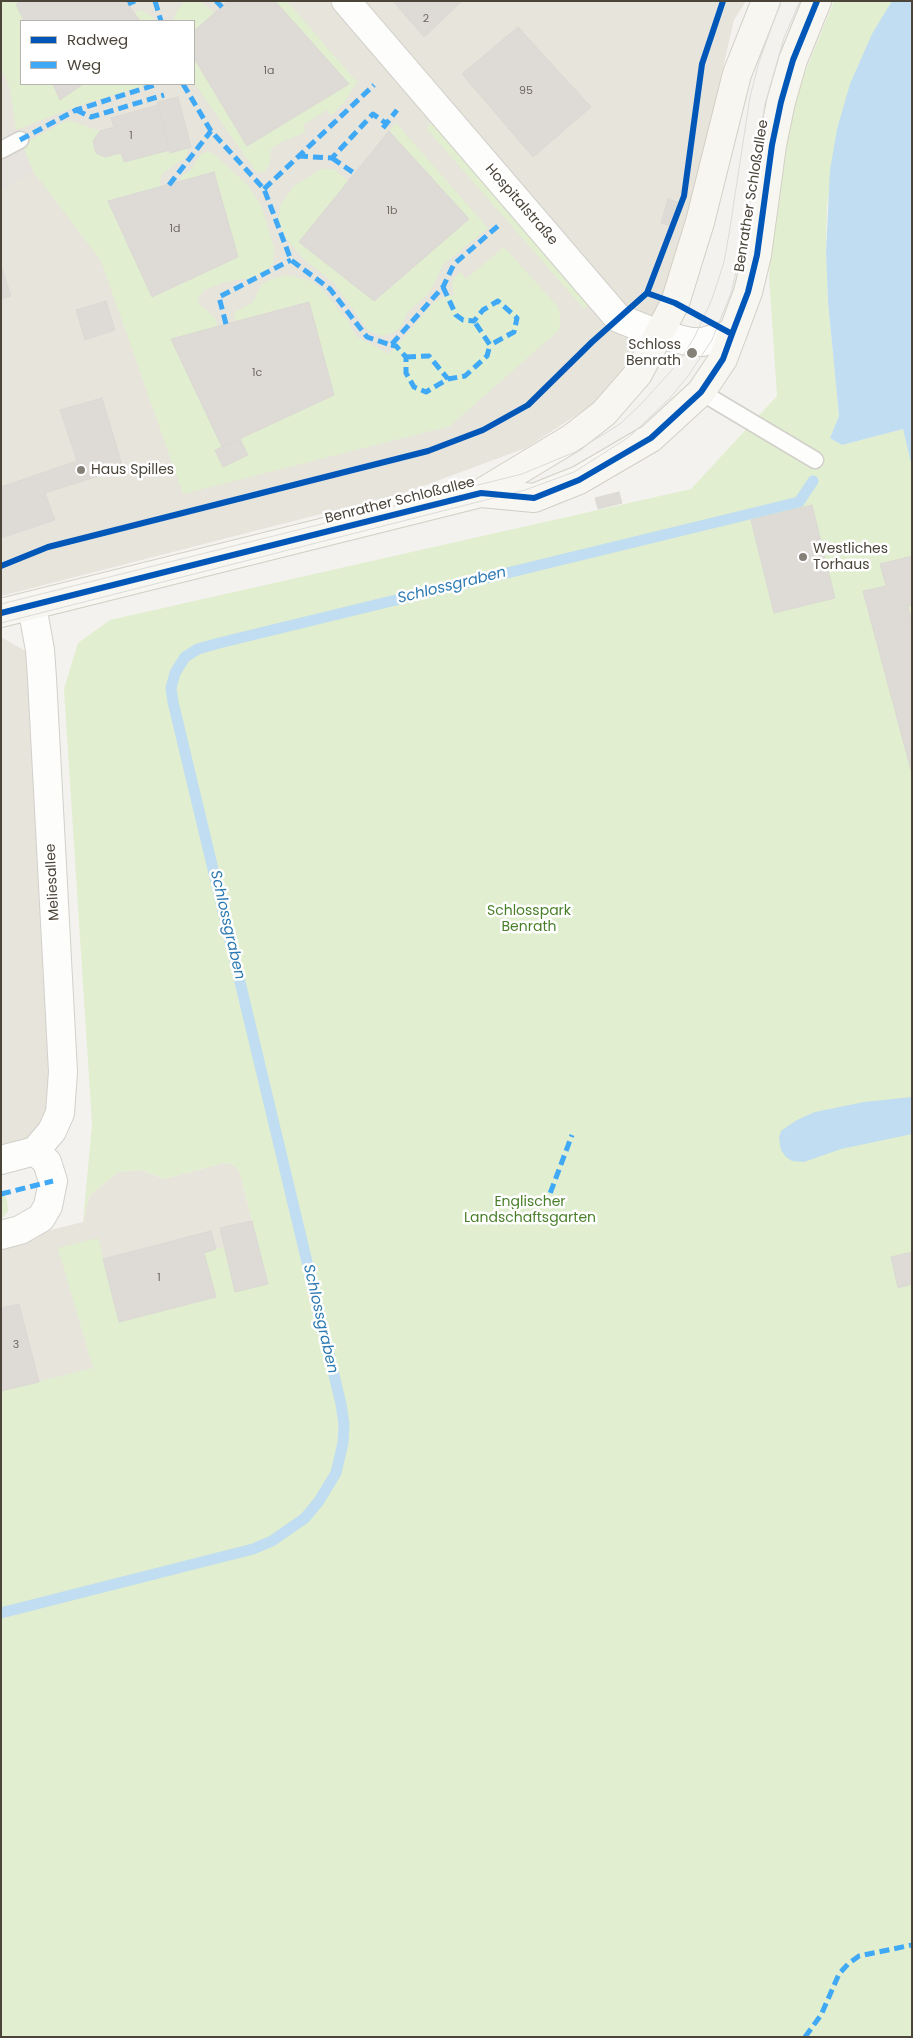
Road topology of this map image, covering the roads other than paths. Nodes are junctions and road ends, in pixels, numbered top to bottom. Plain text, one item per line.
1 (346, 1) edge
2 (766, 1) edge
3 (817, 1) edge
4 (20, 140) dead end
5 (1, 150) edge
6 (658, 334) junction
7 (732, 334) junction
8 (701, 392) junction
9 (815, 460) dead end
10 (481, 492) junction
11 (32, 606) junction
12 (1, 613) edge
13 (35, 1151) junction
14 (1, 1160) edge
15 (1, 1235) edge

1 - 6 street, Hospitalstraße
2 - 6 main road, Benrather Schloßallee
3 - 7 main road, Benrather Schloßallee
4 - 5 lane
6 - 7 street, Hospitalstraße
6 - 10 main road, Benrather Schloßallee
7 - 8 main road, Benrather Schloßallee
8 - 9 lane
8 - 10 main road, Benrather Schloßallee
10 - 11 main road, Benrather Schloßallee
11 - 12 main road, Benrather Schloßallee
11 - 13 street, Meliesallee
13 - 14 street
13 - 15 street

